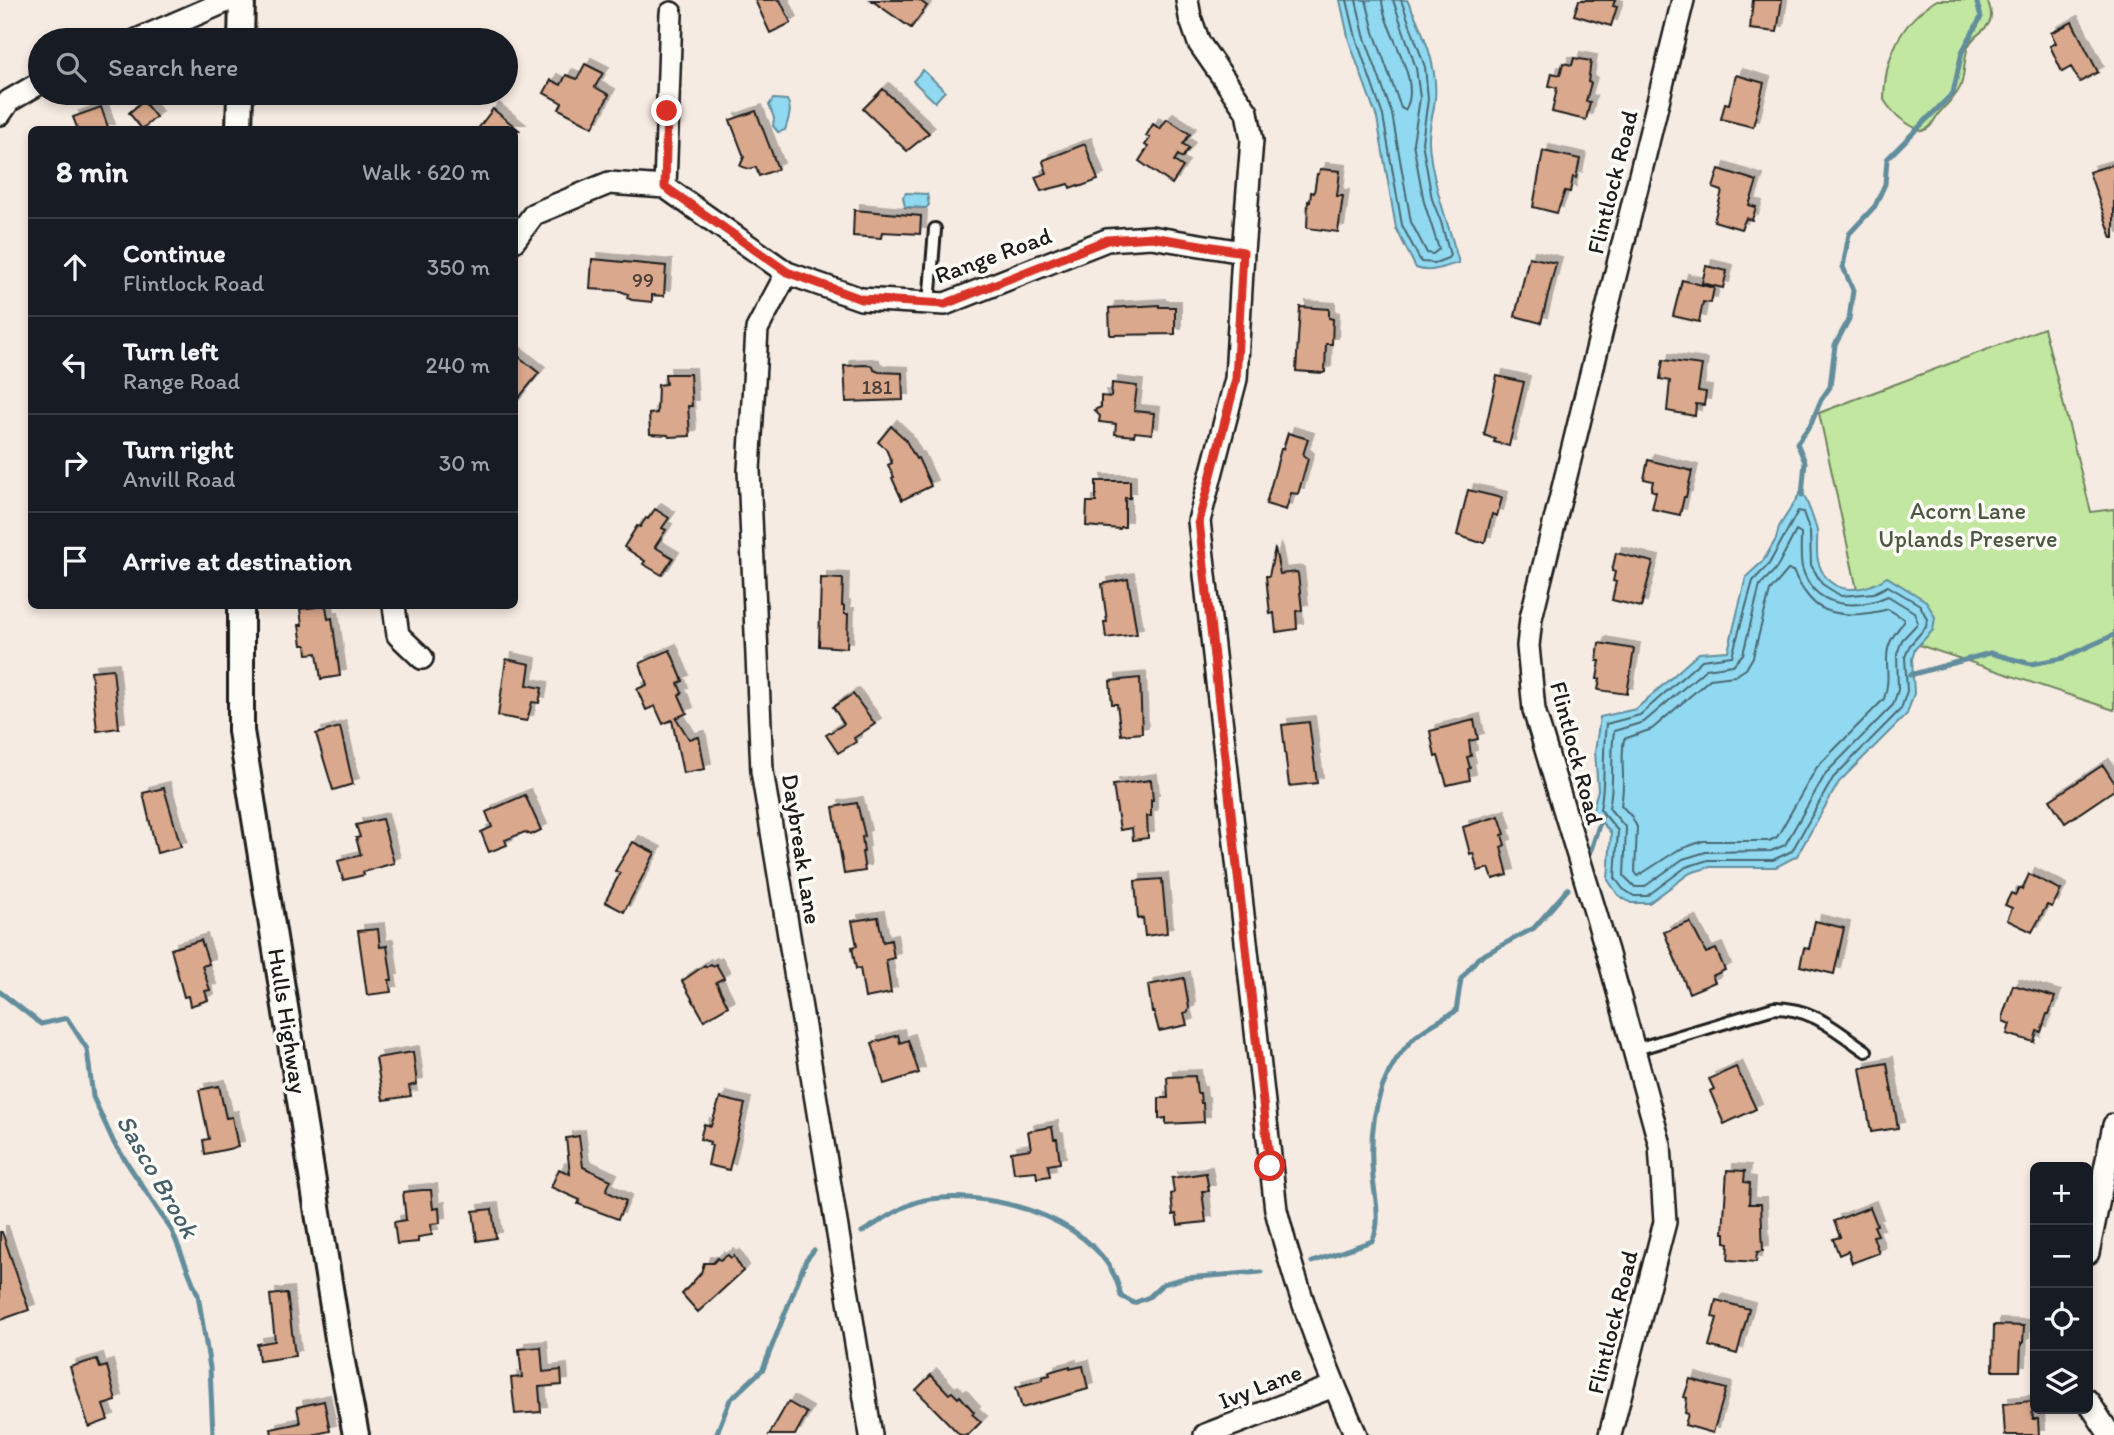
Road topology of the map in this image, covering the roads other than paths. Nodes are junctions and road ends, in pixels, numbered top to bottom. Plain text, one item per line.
1 (229, 0) edge
2 (242, 0) edge
3 (1187, 0) edge
4 (1683, 0) edge
5 (671, 13) dead end
6 (165, 28) edge
7 (241, 28) edge
8 (28, 89) edge
9 (240, 105) edge
10 (0, 114) edge
11 (239, 126) edge
12 (665, 187) junction
13 (935, 229) dead end
14 (518, 236) edge
15 (1243, 252) junction
16 (787, 272) junction
17 (929, 304) junction
18 (242, 609) edge
19 (394, 609) edge
20 (422, 658) dead end
21 (1633, 1050) junction
22 (1866, 1051) dead end
23 (2114, 1125) edge
24 (2093, 1228) edge
25 (1334, 1386) junction
26 (2093, 1409) edge
27 (356, 1435) edge
28 (871, 1435) edge
29 (1205, 1435) edge
30 (1356, 1435) edge
31 (1610, 1435) edge
32 (2110, 1435) edge

1 - 6 street
2 - 7 street
3 - 15 street
4 - 21 street, Flintlock Road
5 - 12 street
8 - 10 street
9 - 11 street
12 - 14 street
12 - 16 street, Range Road
13 - 17 lane
15 - 17 street, Range Road
15 - 25 street
16 - 17 street, Range Road
16 - 28 street, Daybreak Lane
18 - 27 street, Hulls Highway
19 - 20 street
21 - 22 lane
21 - 31 street, Flintlock Road
23 - 24 street
25 - 29 street, Ivy Lane
25 - 30 street
26 - 32 street

